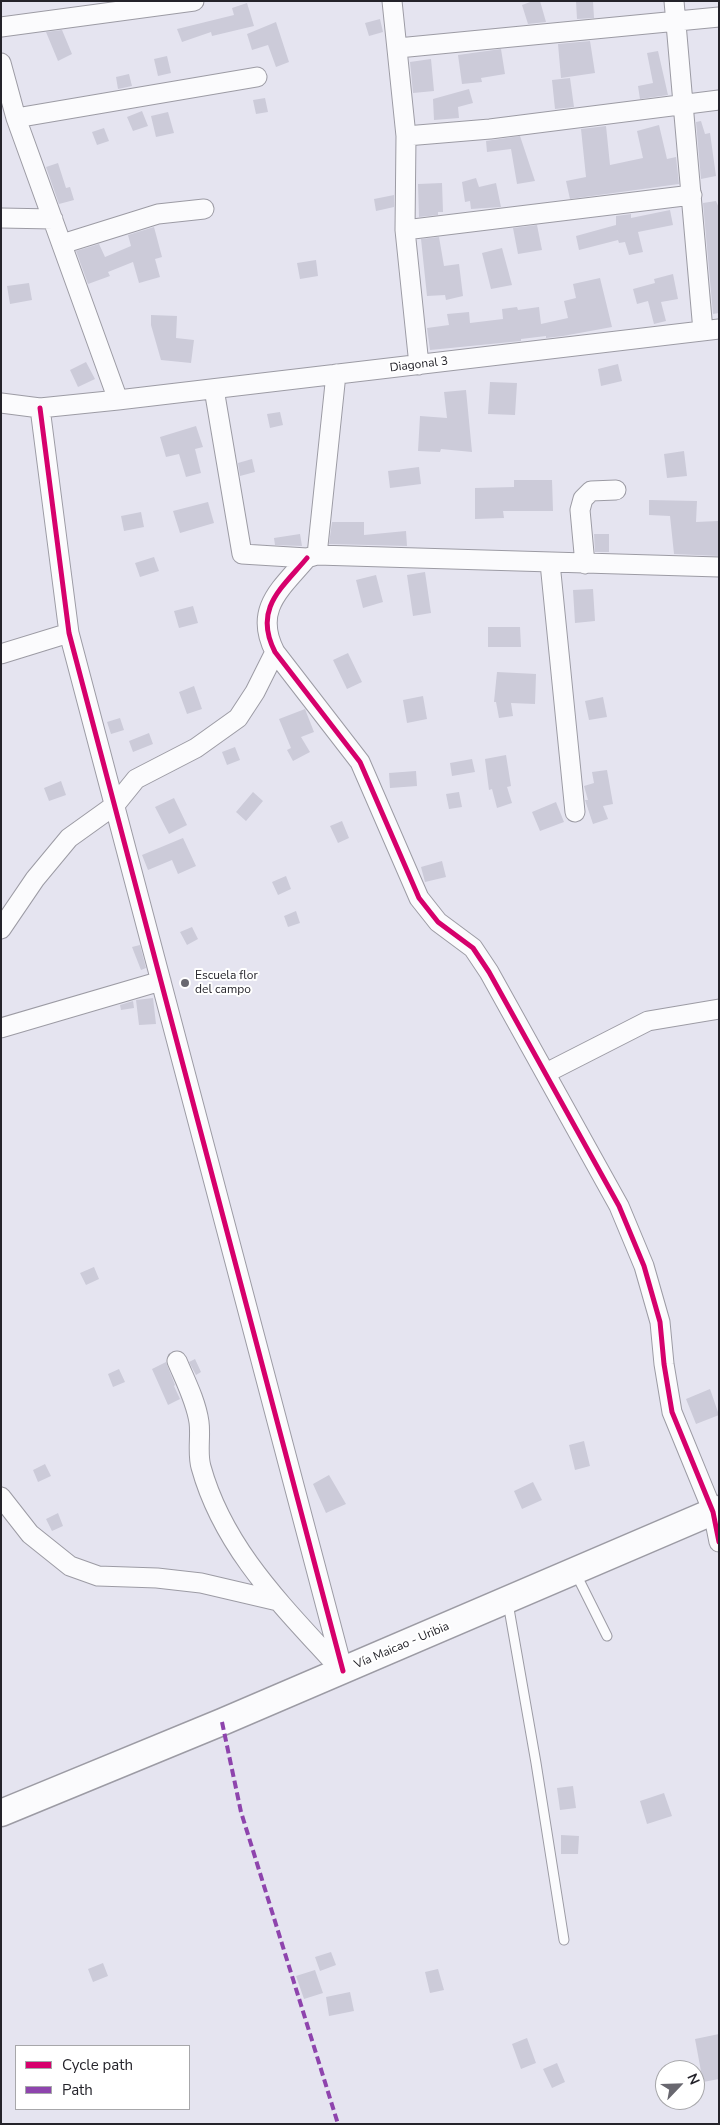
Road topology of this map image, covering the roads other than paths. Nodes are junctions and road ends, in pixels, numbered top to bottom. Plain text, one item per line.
1 (194, 1) edge
2 (392, 1) edge
3 (674, 1) edge
4 (719, 17) edge
5 (676, 21) junction
6 (1, 26) edge
7 (398, 48) junction
8 (1, 63) edge
9 (257, 77) dead end
10 (719, 100) edge
11 (684, 105) junction
12 (16, 118) junction
13 (406, 136) junction
14 (692, 195) junction
15 (204, 209) dead end
16 (1, 218) edge
17 (53, 219) junction
18 (405, 230) junction
19 (62, 244) junction
20 (711, 330) edge
21 (419, 365) junction
22 (336, 374) junction
23 (214, 389) junction
24 (118, 400) junction
25 (1, 403) edge
26 (40, 408) junction
27 (616, 490) dead end
28 (312, 556) junction
29 (550, 563) junction
30 (585, 564) junction
31 (719, 567) edge
32 (69, 634) junction
33 (275, 652) junction
34 (1, 654) edge
35 (115, 805) junction
36 (576, 812) dead end
37 (1, 929) edge
38 (161, 981) junction
39 (719, 1009) edge
40 (1, 1028) edge
41 (546, 1073) junction
42 (177, 1361) dead end
43 (1, 1498) edge
44 (716, 1511) edge
45 (719, 1542) edge
46 (575, 1571) junction
47 (278, 1601) junction
48 (507, 1601) junction
49 (607, 1636) dead end
50 (343, 1671) junction
51 (1, 1813) edge
52 (564, 1940) dead end

1 - 6 street
2 - 7 street
3 - 5 street
4 - 5 street
5 - 7 street
5 - 11 street
7 - 13 street
8 - 12 street
9 - 12 street
10 - 11 street
11 - 13 street
11 - 14 street
12 - 17 street
13 - 18 street
14 - 18 street
14 - 20 street
15 - 19 street
16 - 17 street
17 - 19 street
18 - 21 street
19 - 24 street
20 - 21 street, Diagonal 3
21 - 22 street, Diagonal 3
22 - 23 street, Diagonal 3
22 - 28 street
23 - 24 street, Diagonal 3
23 - 28 street
24 - 26 street, Diagonal 3
25 - 26 street, Diagonal 3
26 - 32 street
27 - 30 street
28 - 29 street
28 - 33 street
29 - 30 street
29 - 36 street
30 - 31 street
32 - 34 street
32 - 35 street
33 - 35 street
33 - 41 street
35 - 37 street
35 - 38 street
38 - 40 street
38 - 50 street
39 - 41 street
41 - 44 street
42 - 47 street
43 - 47 street
44 - 45 street
44 - 46 street, Vía Maicao - Uribia
46 - 48 street, Vía Maicao - Uribia
46 - 49 lane
47 - 50 street
48 - 50 street, Vía Maicao - Uribia
48 - 52 lane
50 - 51 street, Vía Maicao - Uribia

